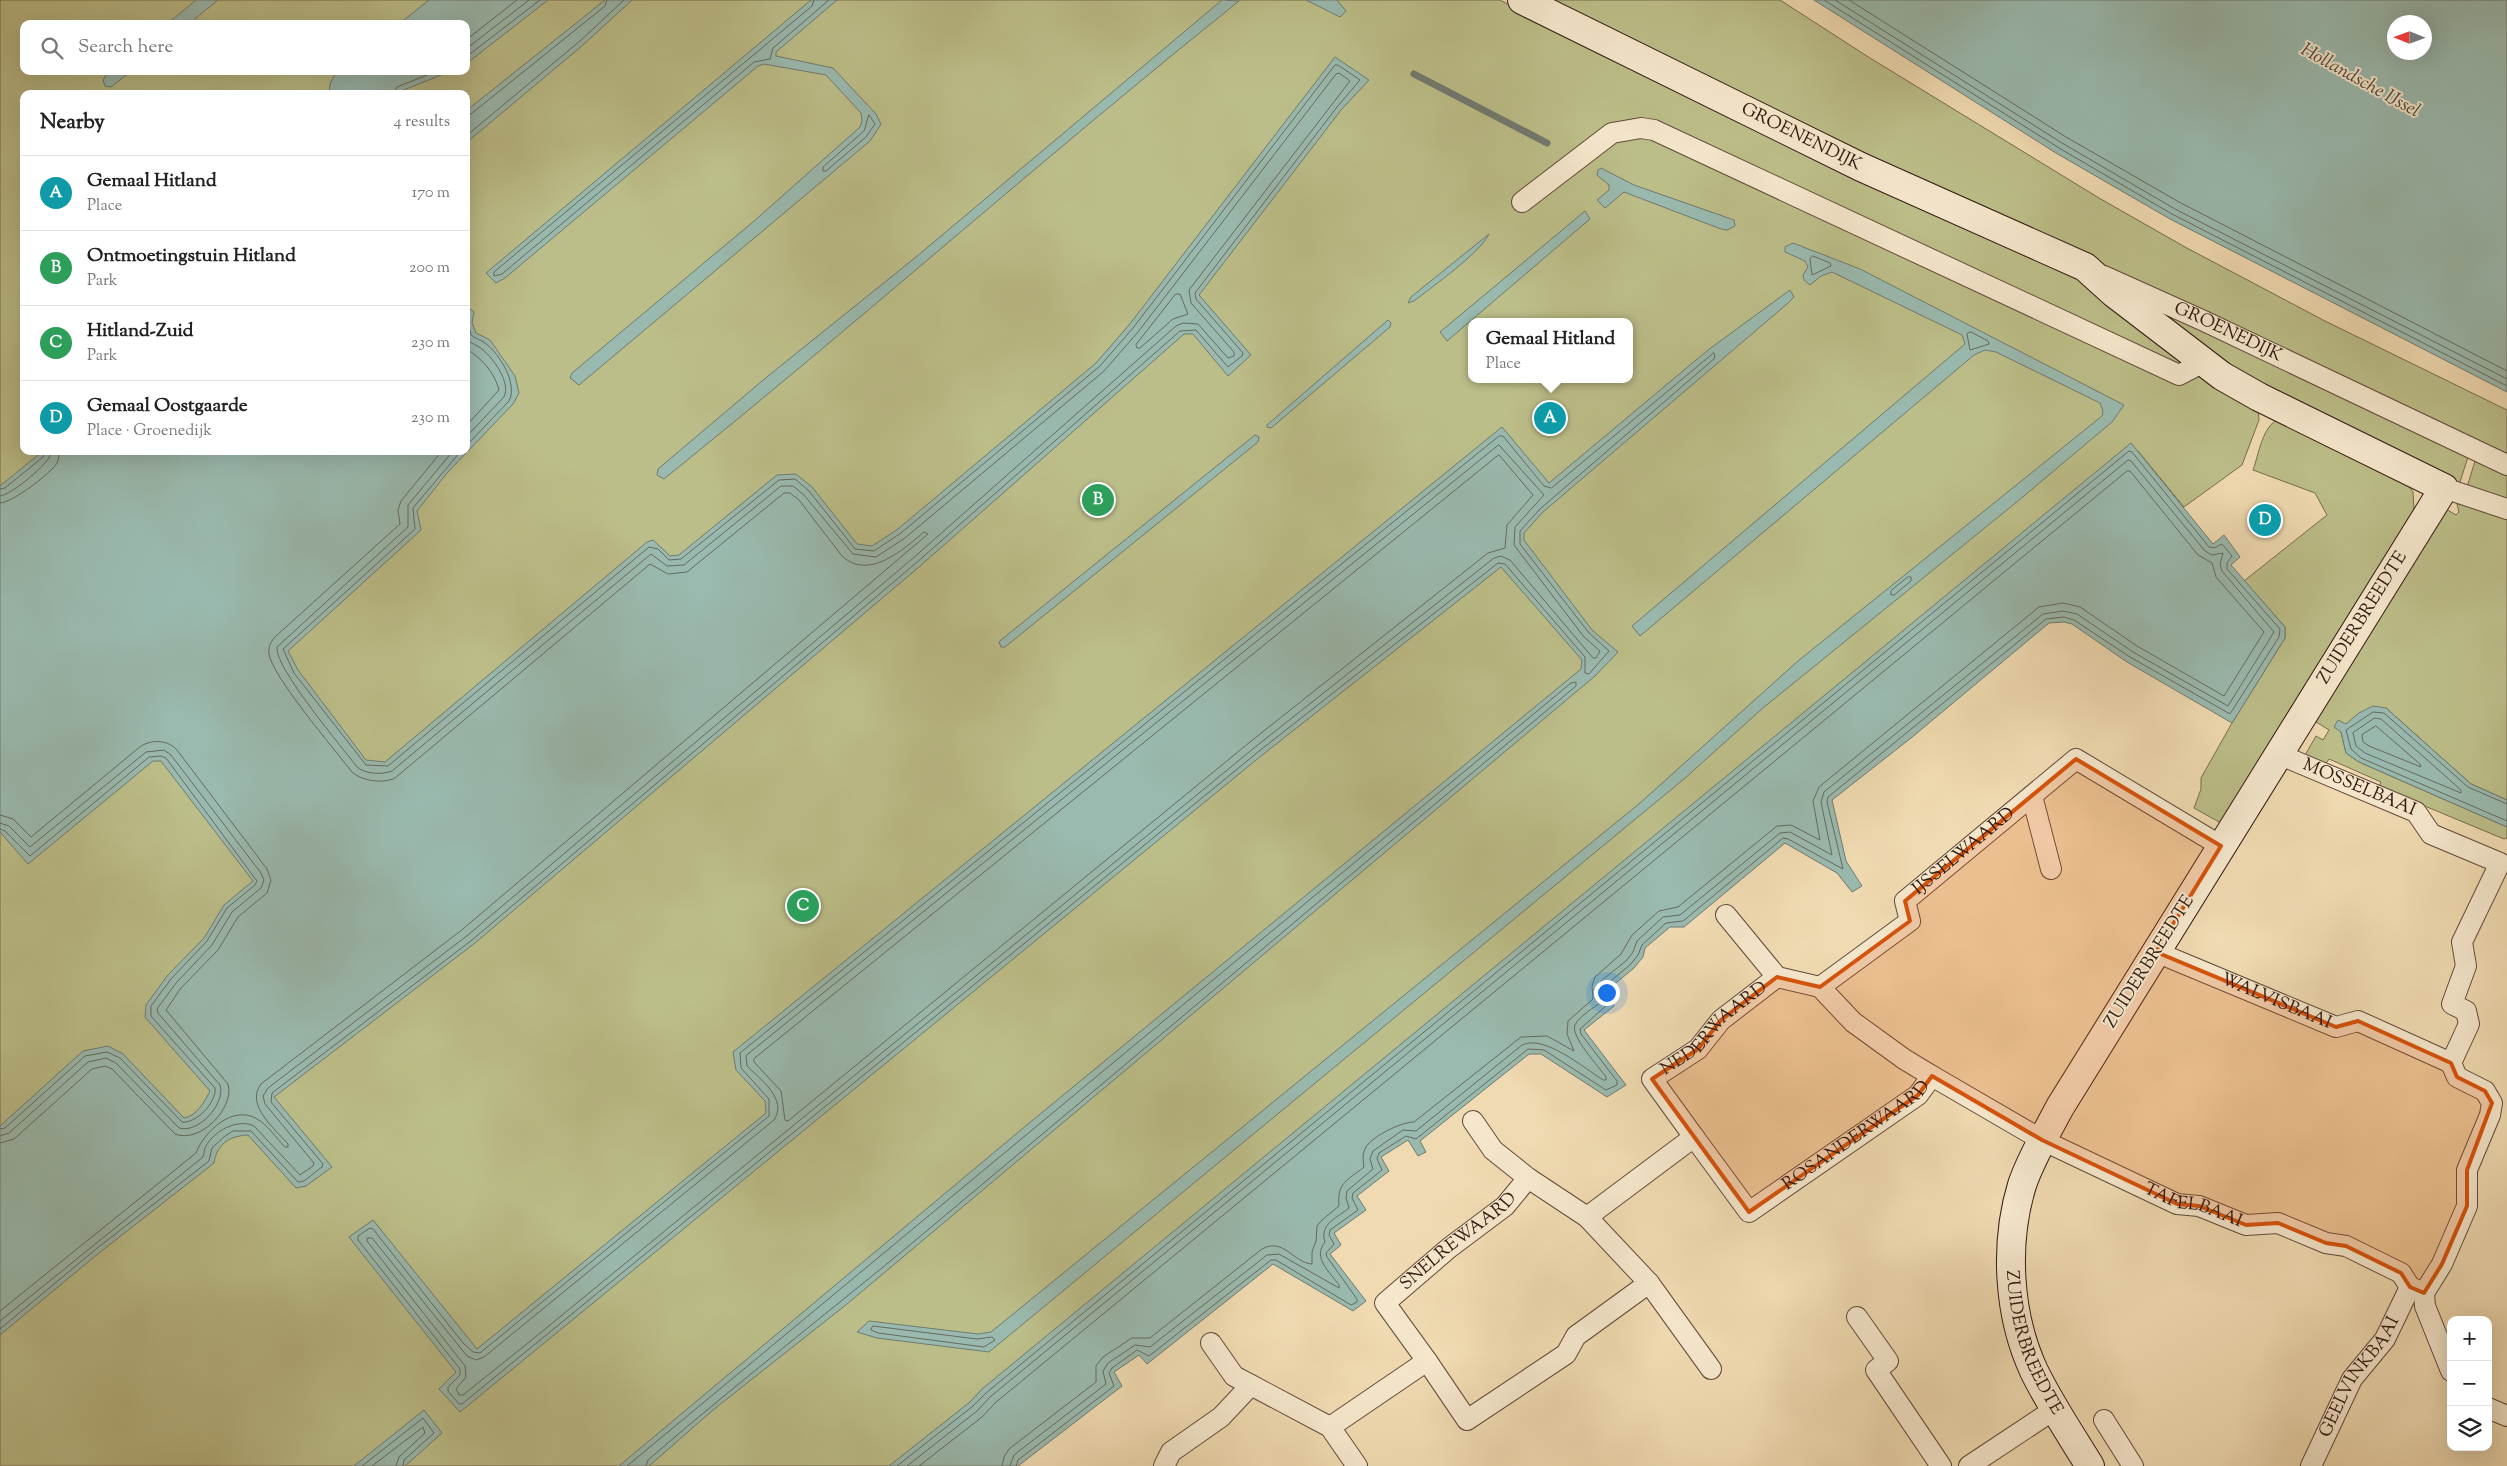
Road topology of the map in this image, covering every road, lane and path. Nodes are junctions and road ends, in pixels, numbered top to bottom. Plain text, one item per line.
1 (1522, 0) edge
2 (1522, 202) dead end
3 (2085, 268) junction
4 (2204, 362) junction
5 (2507, 465) edge
6 (2444, 488) junction
7 (2507, 509) edge
8 (2278, 754) junction
9 (2032, 796) junction
10 (2221, 846) junction
11 (2050, 869) dead end
12 (1726, 915) dead end
13 (2156, 952) junction
14 (1777, 977) junction
15 (1820, 987) junction
16 (2451, 1063) junction
17 (1932, 1076) junction
18 (1652, 1079) joint
19 (1473, 1121) dead end
20 (1694, 1137) junction
21 (2042, 1140) junction
22 (1528, 1178) junction
23 (1587, 1217) junction
24 (1649, 1283) junction
25 (2417, 1290) junction
26 (1857, 1317) dead end
27 (1211, 1343) dead end
28 (1427, 1361) junction
29 (2447, 1361) edge
30 (1711, 1369) dead end
31 (1251, 1385) junction
32 (2056, 1409) junction
33 (2492, 1410) edge
34 (2507, 1416) edge
35 (2104, 1420) dead end
36 (1330, 1427) junction
37 (1164, 1466) edge
38 (1357, 1466) edge
39 (1941, 1466) edge
40 (1969, 1466) edge
41 (2090, 1466) edge
42 (2133, 1466) edge
43 (2310, 1466) edge

1 - 3 street, GROENENDIJK
2 - 4 street
3 - 4 street, GROENEDIJK
3 - 5 street, GROENEDIJK
4 - 6 street, GROENEDIJK
6 - 7 street, GROENEDIJK
6 - 8 street, ZUIDERBREEDTE
8 - 10 street, ZUIDERBREEDTE
8 - 16 street, MOSSELBAAI
9 - 10 street, IJSSELWAARD
9 - 11 street, IJSSELWAARD
9 - 15 street, IJSSELWAARD
10 - 13 street, ZUIDERBREEDTE
12 - 14 street, NEDERWAARD
13 - 16 street, WALVISBAAI
13 - 21 street, ZUIDERBREEDTE
14 - 15 street, NEDERWAARD
14 - 18 street, NEDERWAARD
15 - 17 street
16 - 25 street, GEELVINKBAAI
17 - 20 street, ROSANDERWAARD
17 - 21 street, ROSANDERWAARD
18 - 20 street, ROSANDERWAARD
19 - 22 street, SNELREWAARD
20 - 23 street
21 - 25 street, TAFELBAAI
21 - 32 street, ZUIDERBREEDTE
22 - 23 street, SNELREWAARD
22 - 28 street, SNELREWAARD
23 - 24 street
24 - 28 street
24 - 30 street
25 - 29 street, GEELVINKBAAI
25 - 43 street, GEELVINKBAAI
26 - 39 street
27 - 31 street
28 - 36 street
31 - 36 street
31 - 37 street
32 - 40 street
32 - 41 street, ZUIDERBREEDTE
33 - 34 street
35 - 42 street
36 - 38 street

